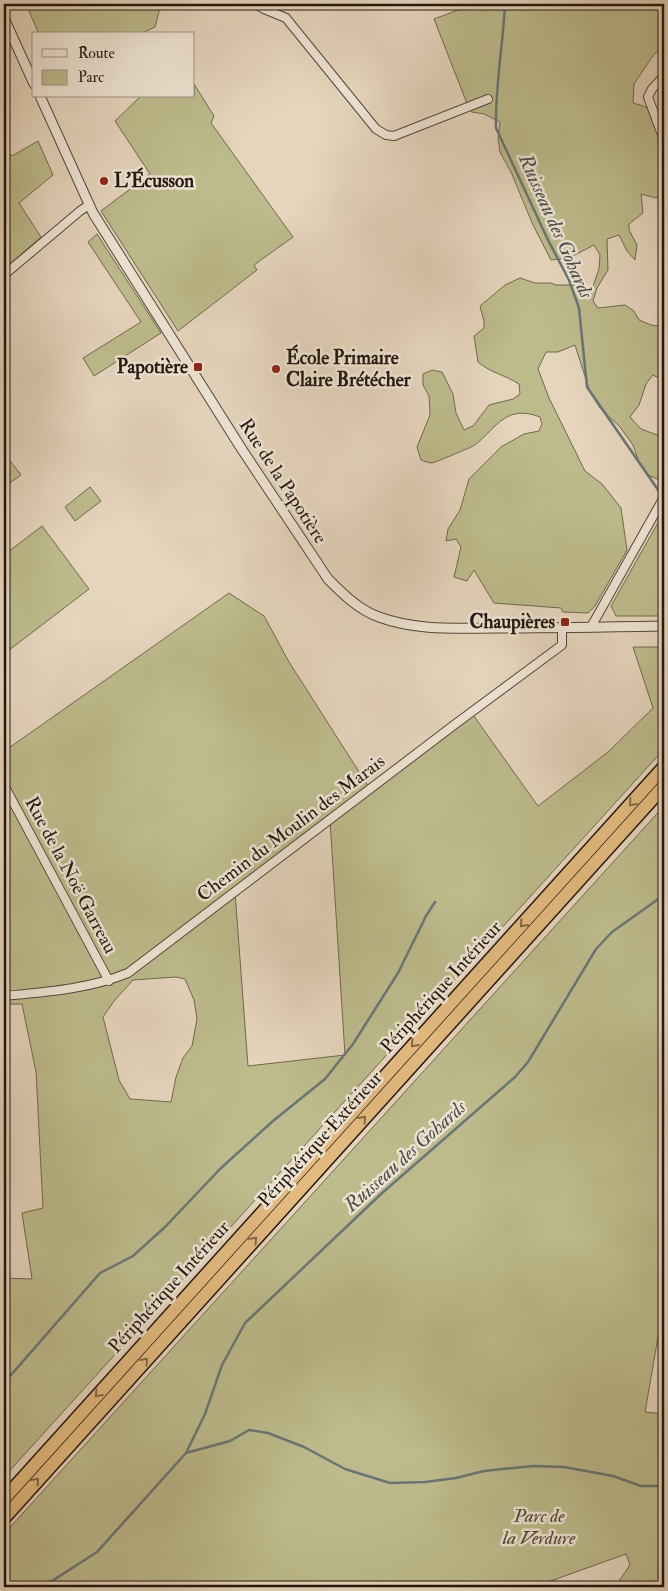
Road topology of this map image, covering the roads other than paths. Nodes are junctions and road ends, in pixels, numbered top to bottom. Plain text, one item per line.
1 (256, 4) edge
2 (4, 18) edge
3 (664, 76) edge
4 (32, 80) edge
5 (41, 98) edge
6 (488, 100) dead end
7 (664, 140) edge
8 (89, 205) junction
9 (4, 275) edge
10 (663, 500) edge
11 (664, 626) edge
12 (562, 627) junction
13 (591, 627) junction
14 (664, 767) edge
15 (4, 785) edge
16 (664, 786) edge
17 (110, 981) junction
18 (4, 996) edge
19 (4, 1499) edge
20 (4, 1518) edge

1 - 6 street
2 - 4 street
3 - 7 street
5 - 8 street, Rue de la Papotière
8 - 9 street
8 - 12 street, Rue de la Papotière
10 - 13 street
11 - 13 street, Rue de la Papotière
12 - 13 street, Rue de la Papotière
12 - 17 street, Chemin du Moulin des Marais
14 -> 19 highway, Périphérique Intérieur
15 - 17 street, Rue de la Noë Garreau
20 -> 16 highway, Périphérique Extérieur
17 - 18 street, Chemin du Moulin des Marais

